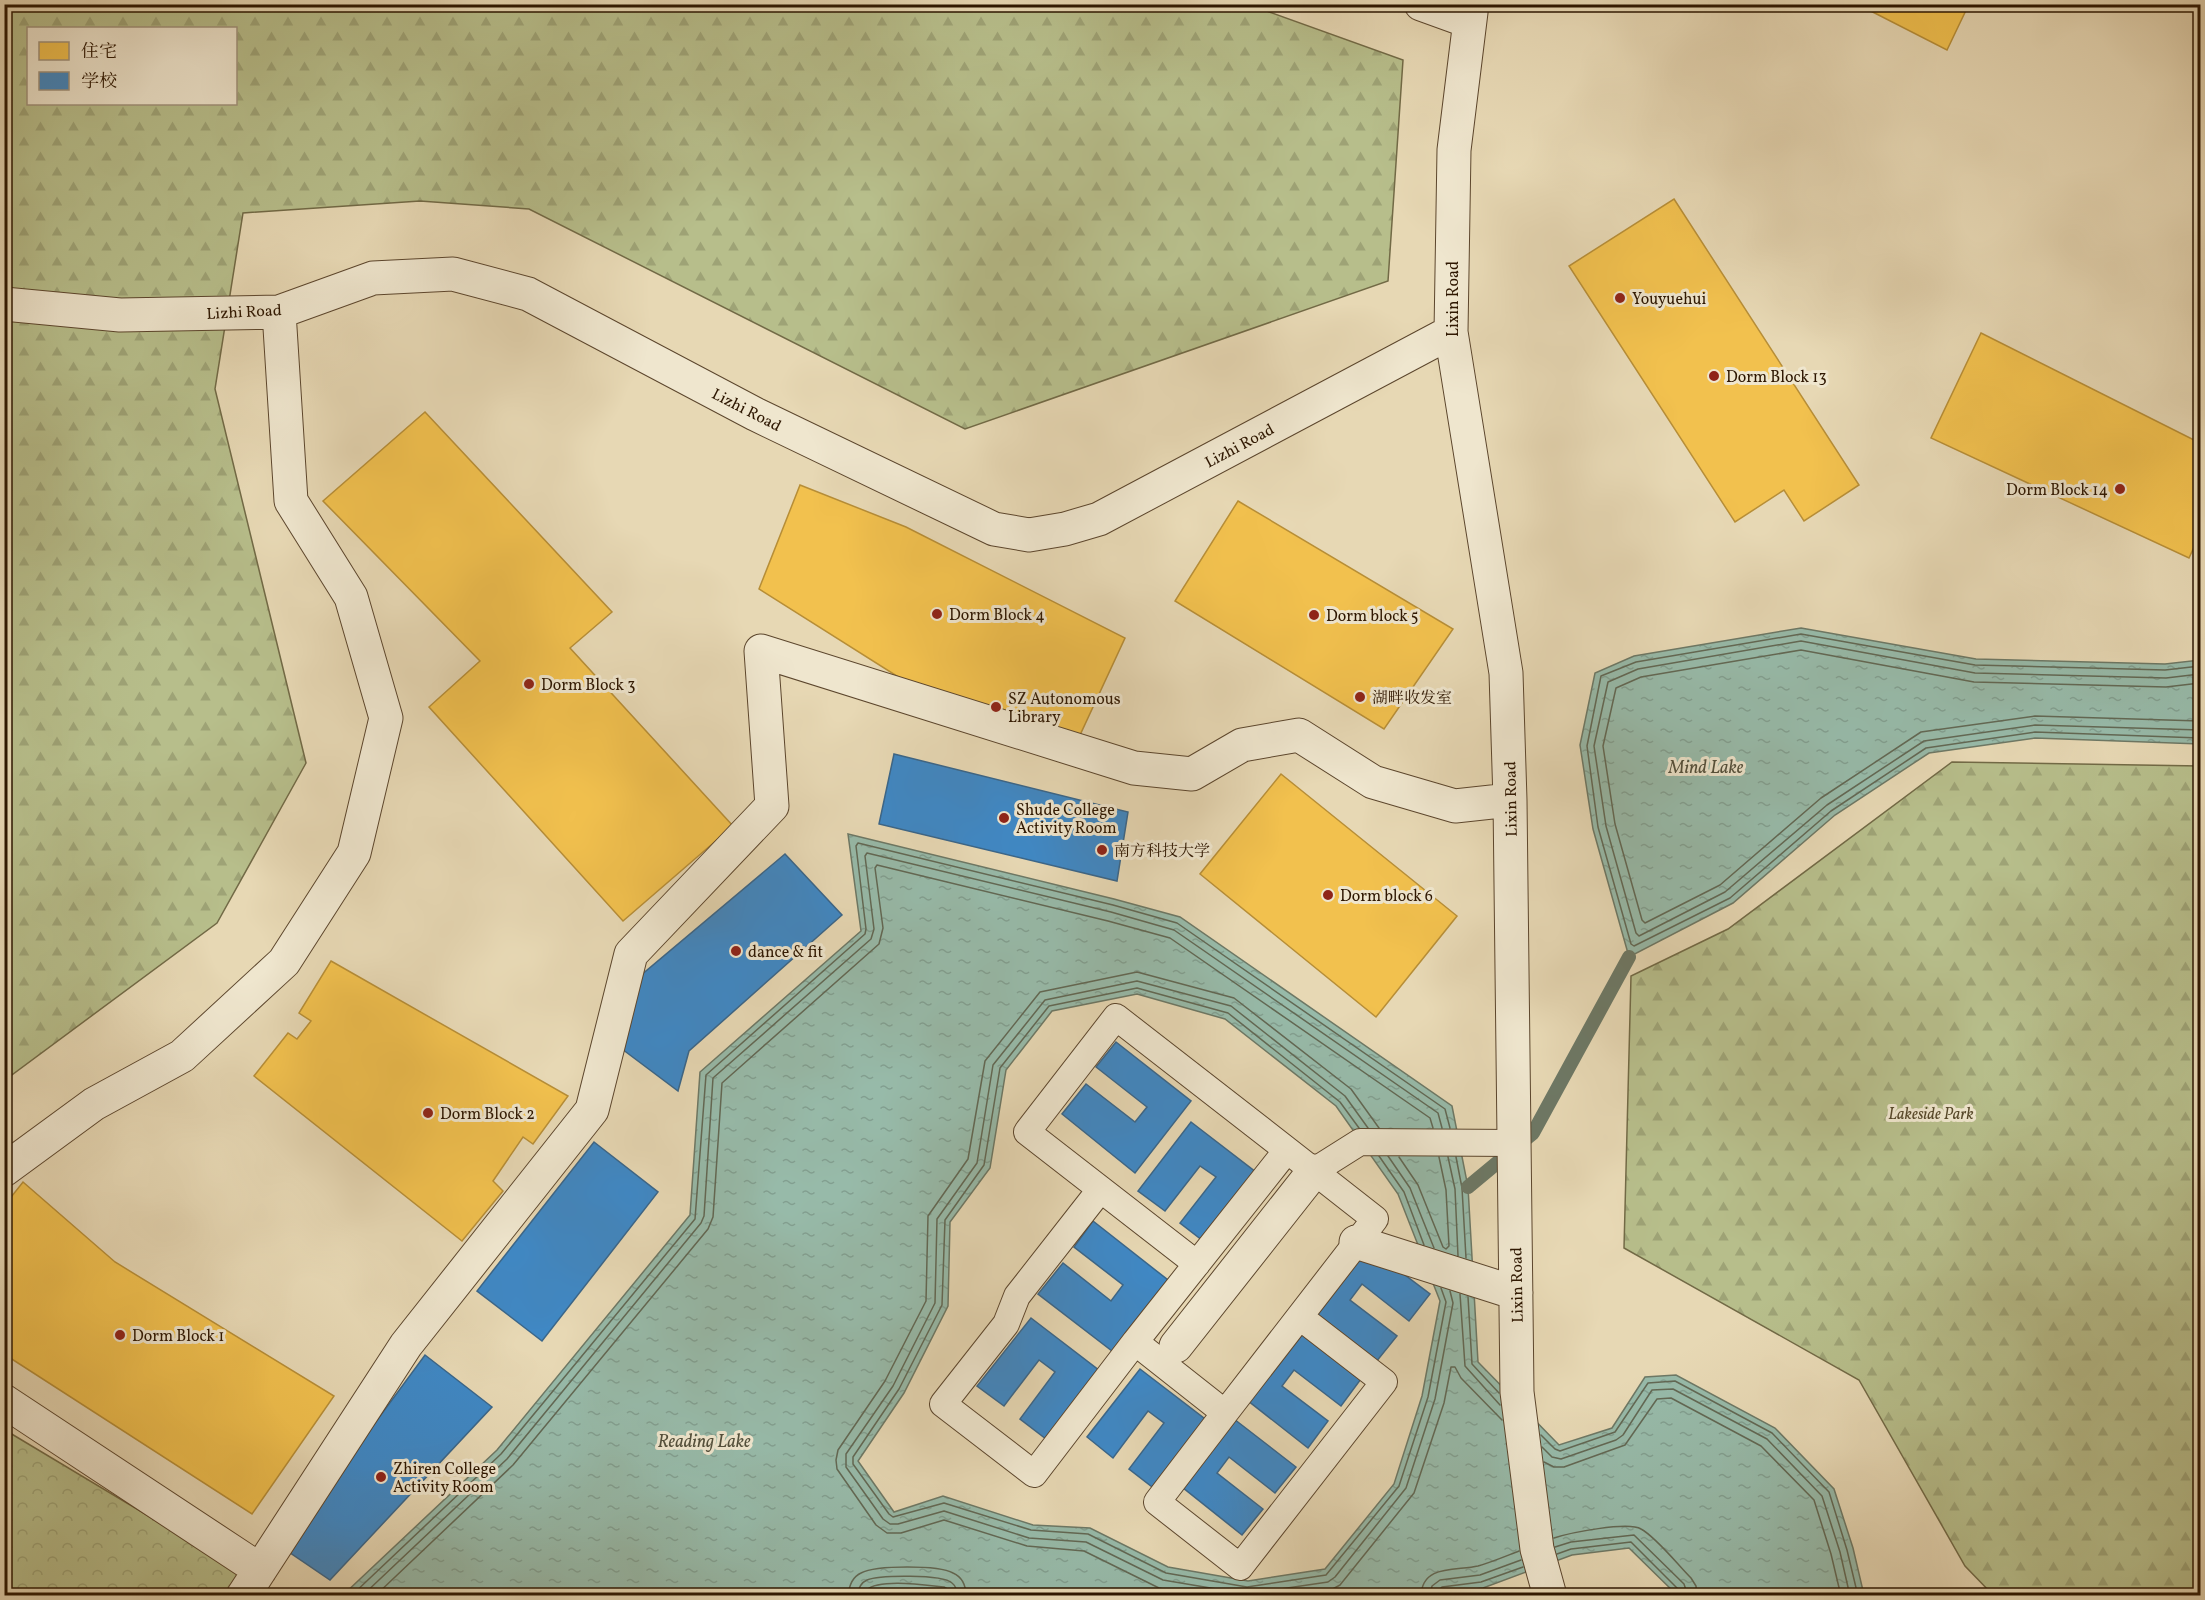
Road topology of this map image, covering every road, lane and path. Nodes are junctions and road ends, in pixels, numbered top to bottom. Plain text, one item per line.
1 (1421, 4) edge
2 (1470, 13) edge
3 (4, 304) edge
4 (279, 312) junction
5 (1451, 332) junction
6 (1510, 800) junction
7 (1514, 1143) junction
8 (1287, 1150) junction
9 (4, 1170) edge
10 (1314, 1171) junction
11 (1101, 1190) junction
12 (1356, 1242) junction
13 (1197, 1264) junction
14 (1516, 1293) junction
15 (1300, 1317) junction
16 (1135, 1342) junction
17 (1176, 1347) dead end
18 (4, 1401) edge
19 (1225, 1413) junction
20 (252, 1583) edge
21 (1550, 1596) edge

1 - 2 street
2 - 5 street, Lixin Road
3 - 4 street, Lizhi Road
4 - 5 street, Lizhi Road
4 - 9 street
5 - 6 street, Lixin Road
6 - 7 street, Lixin Road
6 - 20 street
7 - 10 lane
7 - 14 street, Lixin Road
8 - 10 lane
8 - 11 lane
8 - 13 lane
10 - 12 lane
10 - 17 street
11 - 13 lane
11 - 16 lane
12 - 14 street
12 - 15 lane
13 - 16 lane
14 - 21 street, Lixin Road
15 - 19 lane
15 - 19 lane
16 - 19 lane
18 - 20 street

